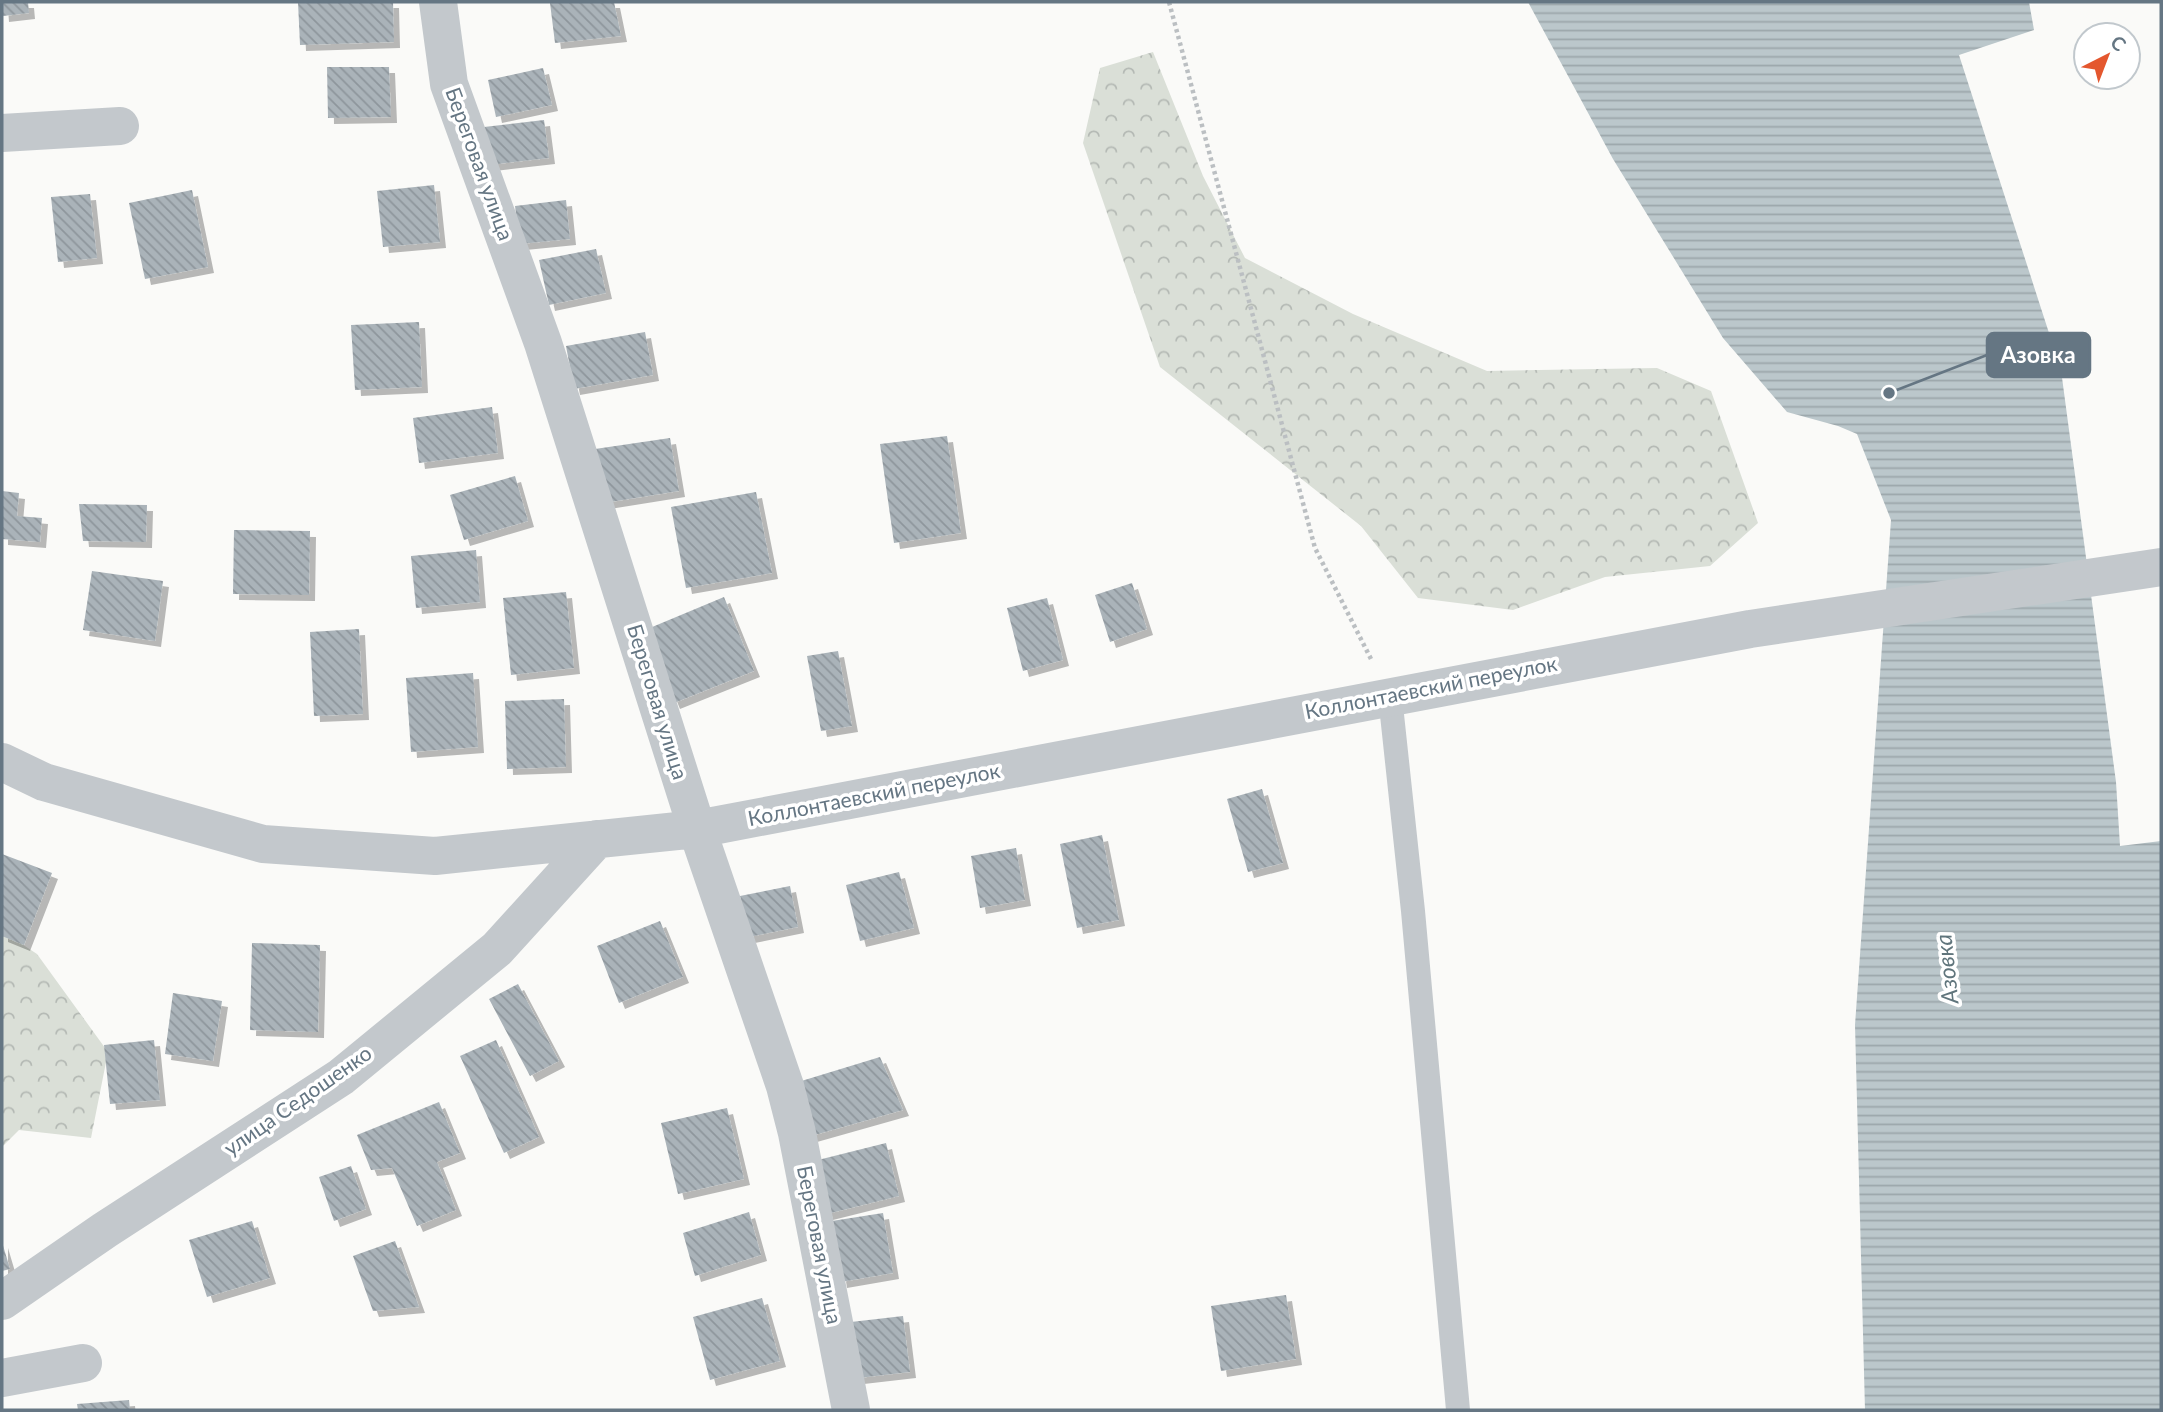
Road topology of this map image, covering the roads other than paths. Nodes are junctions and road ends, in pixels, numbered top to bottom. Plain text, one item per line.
1 (438, 2) edge
2 (120, 127) dead end
3 (2, 133) edge
4 (2161, 567) edge
5 (1390, 696) junction
6 (2, 762) edge
7 (696, 829) junction
8 (597, 839) junction
9 (2, 1301) edge
10 (83, 1363) dead end
11 (2, 1378) edge
12 (851, 1410) edge
13 (1458, 1410) edge

1 - 7 street, Береговая улица
2 - 3 street
4 - 5 street, Коллонтаевский переулок
5 - 7 street, Коллонтаевский переулок
5 - 13 lane
6 - 8 street, Коллонтаевский переулок
7 - 8 street, Коллонтаевский переулок
7 - 12 street, Береговая улица
8 - 9 street, улица Седошенко
10 - 11 street

